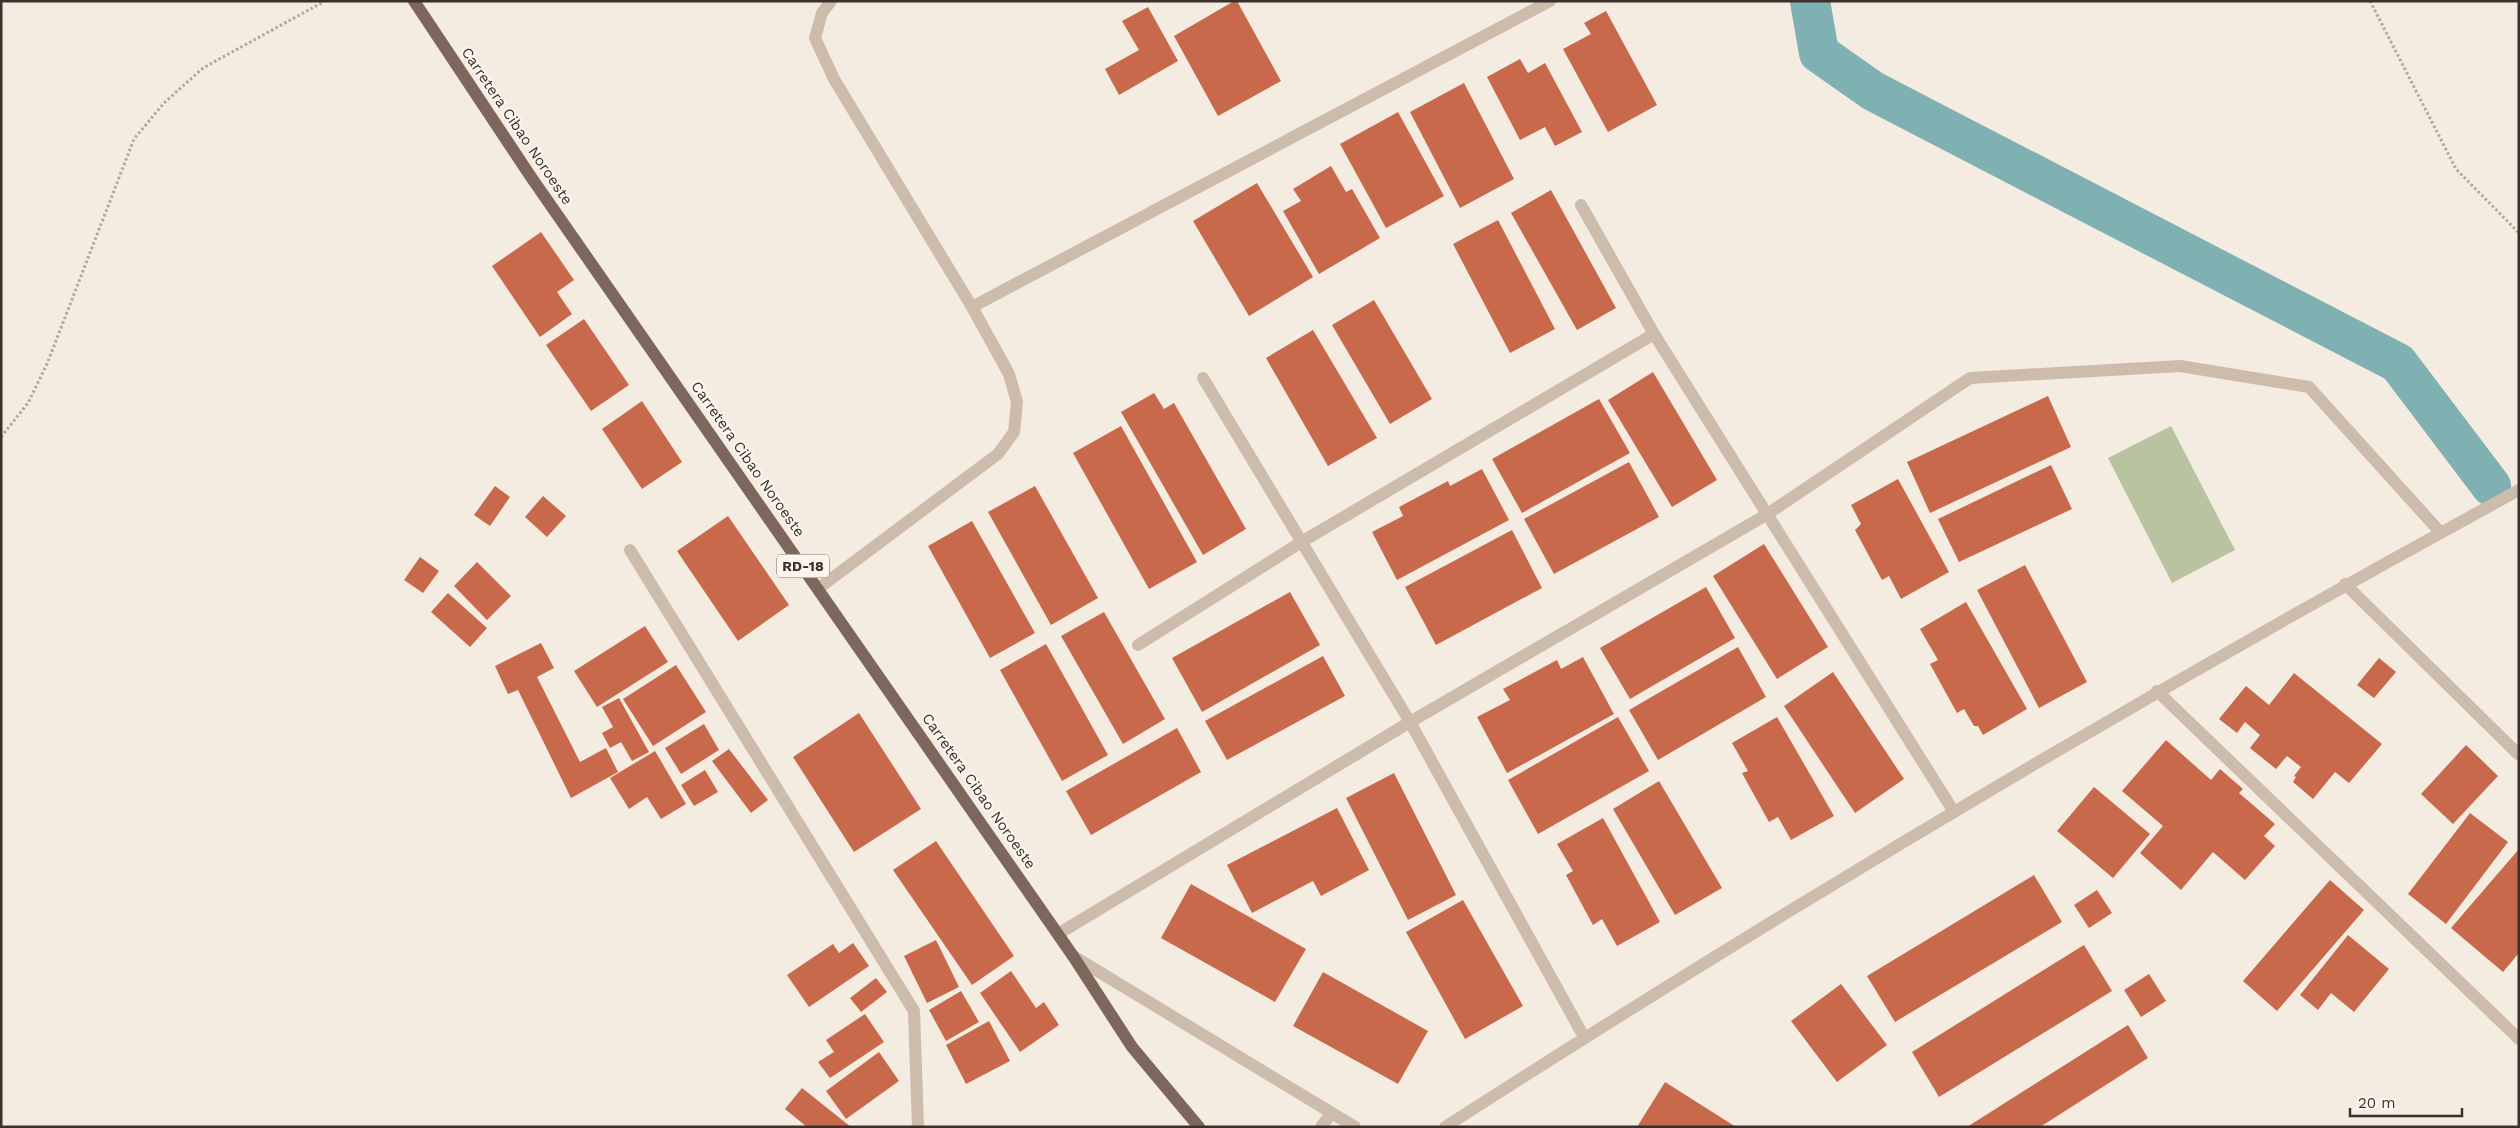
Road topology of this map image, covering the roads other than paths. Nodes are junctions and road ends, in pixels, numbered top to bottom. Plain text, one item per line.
1 (414, 1) edge
2 (831, 1) edge
3 (1550, 1) edge
4 (1581, 205) dead end
5 (972, 307) junction
6 (1654, 334) junction
7 (1203, 378) dead end
8 (2519, 490) edge
9 (1766, 515) junction
10 (2440, 532) junction
11 (1303, 542) junction
12 (630, 550) dead end
13 (2345, 584) junction
14 (818, 588) junction
15 (1138, 645) dead end
16 (2157, 691) junction
17 (1410, 722) junction
18 (2519, 755) edge
19 (1954, 812) junction
20 (1058, 934) junction
21 (1073, 956) junction
22 (1584, 1037) junction
23 (2519, 1039) edge
24 (1331, 1114) junction
25 (918, 1127) edge
26 (1199, 1127) edge
27 (1321, 1127) edge
28 (1355, 1127) edge
29 (1445, 1127) edge

1 - 14 main road, Carretera Cibao Noroeste / RD-18
2 - 5 street
3 - 5 street
4 - 6 street
5 - 14 street
6 - 9 street
6 - 11 street
7 - 11 street
8 - 10 street
9 - 10 street
9 - 17 street
9 - 19 street
10 - 13 street
11 - 15 street
11 - 17 street
12 - 25 street
13 - 16 street
13 - 18 street
14 - 20 main road, Carretera Cibao Noroeste / RD-18
16 - 19 street
16 - 23 street
17 - 20 street
17 - 22 street
19 - 22 street
20 - 21 main road, Carretera Cibao Noroeste / RD-18
21 - 24 street
21 - 26 main road, Carretera Cibao Noroeste / RD-18
22 - 29 street
24 - 27 street
24 - 28 street

